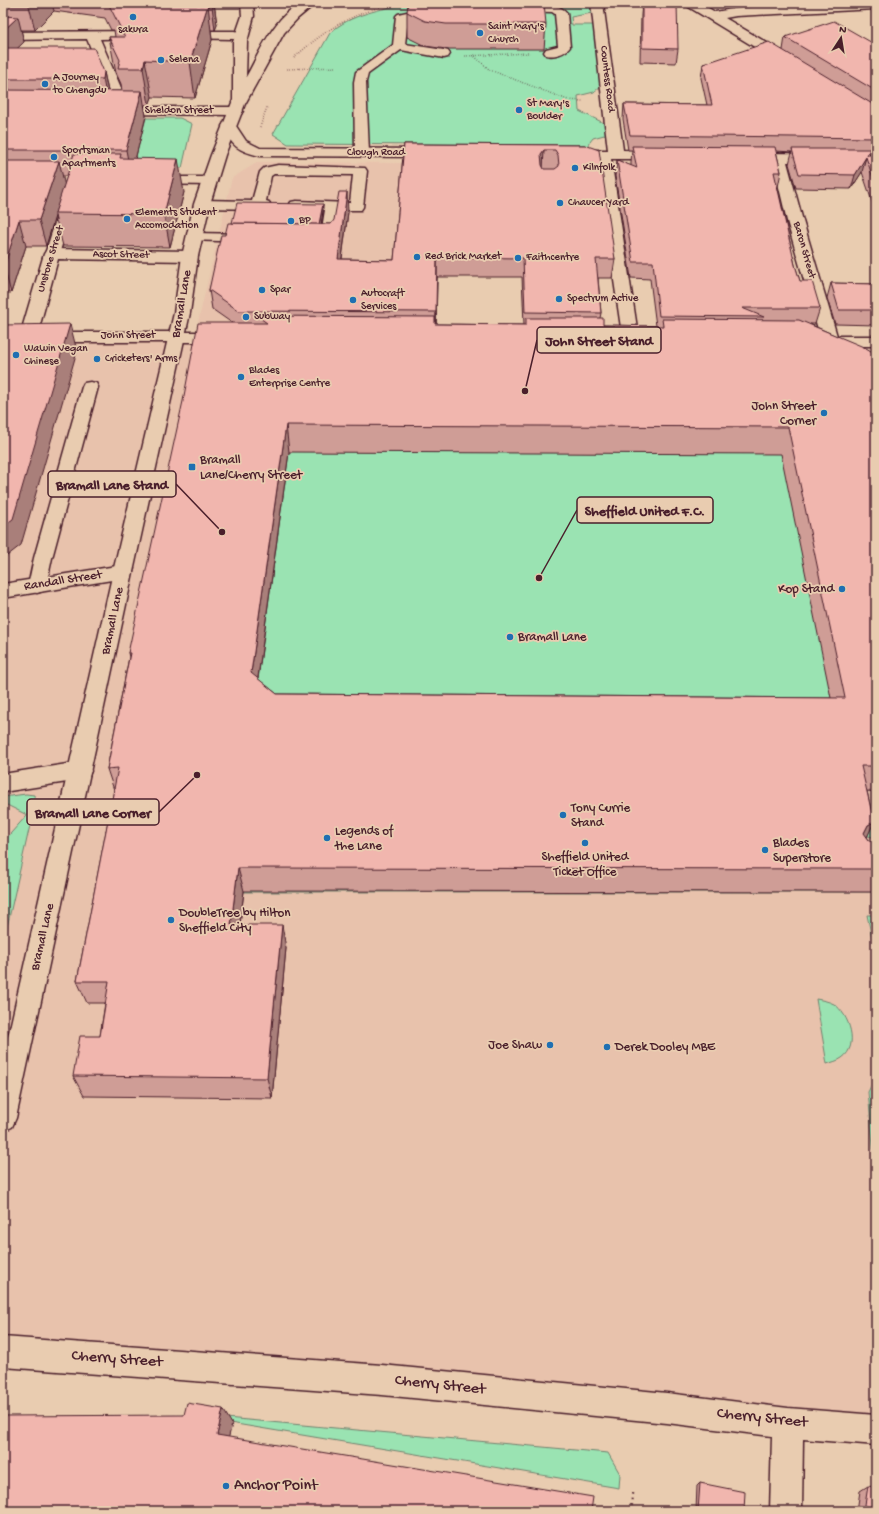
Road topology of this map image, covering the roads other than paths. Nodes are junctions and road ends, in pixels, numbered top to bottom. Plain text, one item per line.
1 (247, 3) edge
2 (310, 3) edge
3 (597, 3) edge
4 (691, 3) edge
5 (876, 5) edge
6 (447, 9) edge
7 (509, 9) edge
8 (714, 16) junction
9 (92, 35) junction
10 (234, 35) dead end
11 (3, 36) edge
12 (399, 46) junction
13 (550, 52) road end
14 (444, 54) edge
15 (795, 65) edge
16 (237, 108) junction
17 (99, 111) edge
18 (115, 111) junction
19 (229, 126) junction
20 (362, 152) junction
21 (448, 153) edge
22 (555, 154) edge
23 (610, 155) junction
24 (678, 156) edge
25 (732, 156) edge
26 (779, 157) junction
27 (876, 158) edge
28 (139, 181) edge
29 (210, 181) junction
30 (73, 188) edge
31 (202, 204) junction
32 (258, 204) junction
33 (333, 206) junction
34 (265, 238) edge
35 (304, 239) edge
36 (192, 246) junction
37 (52, 254) junction
38 (28, 336) junction
39 (177, 336) junction
40 (3, 337) edge
41 (239, 337) edge
42 (630, 341) edge
43 (802, 341) edge
44 (830, 341) junction
45 (876, 342) edge
46 (90, 387) dead end
47 (123, 572) junction
48 (37, 586) junction
49 (3, 591) edge
50 (80, 771) junction
51 (3, 783) edge
52 (3, 1118) edge
53 (3, 1352) edge
54 (788, 1423) junction
55 (876, 1430) edge
56 (786, 1511) edge

1 - 16 main road, Bramall Lane
2 - 16 main road, Bramall Lane
3 - 23 main road, Countess Road
4 - 8 main road
5 - 8 main road
6 - 12 lane
7 - 13 lane
8 - 15 main road
9 - 10 main road
9 - 11 main road
9 - 18 main road
12 - 14 lane
12 - 20 lane
16 - 18 main road, Sheldon Street
16 - 19 main road, Bramall Lane
17 - 18 main road, Sheldon Street
19 - 20 main road, Clough Road
19 - 29 main road, Bramall Lane
20 - 21 main road, Clough Road
22 - 23 main road
23 - 24 main road
23 - 42 main road, Countess Road
25 - 26 main road
26 - 27 main road
26 - 44 main road, Baron Street
28 - 29 main road
29 - 31 main road, Bramall Lane
30 - 37 lane, Unstone Street
31 - 32 lane
31 - 36 main road, Bramall Lane
32 - 33 lane
32 - 33 lane
33 - 35 lane
34 - 36 lane
36 - 37 main road, Ascot Street
36 - 39 main road, Bramall Lane
37 - 38 main road, Unstone Street
38 - 39 main road, John Street
38 - 40 main road, John Street
39 - 41 main road, John Street
39 - 47 main road, Bramall Lane
43 - 44 main road
44 - 45 main road
46 - 48 lane
47 - 48 main road, Randall Street
47 - 50 main road, Bramall Lane
48 - 49 main road, Randall Street
50 - 51 main road
50 - 52 main road, Bramall Lane
53 - 54 main road, Cherry Street
54 - 55 main road, Cherry Street
54 - 56 main road

